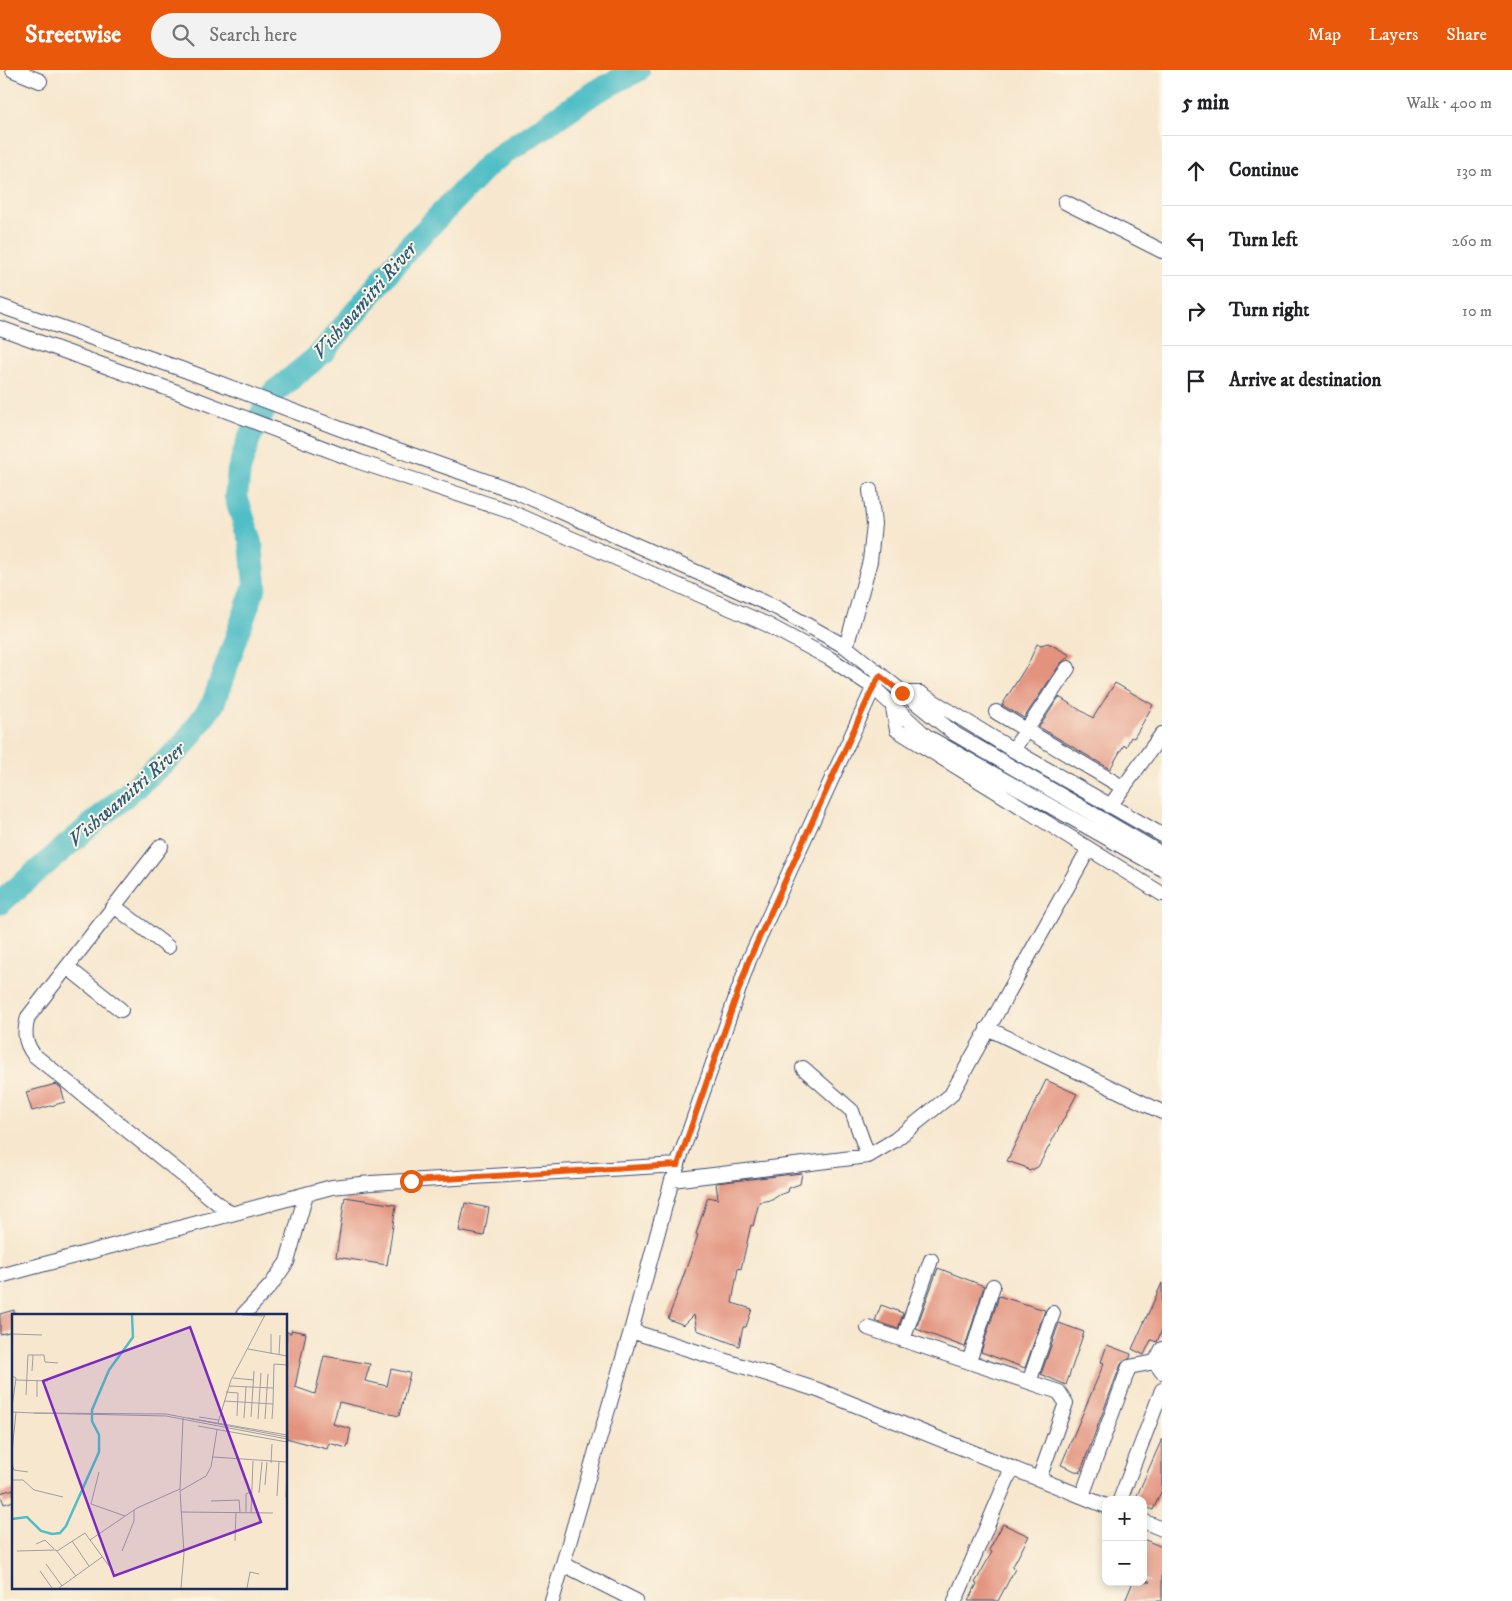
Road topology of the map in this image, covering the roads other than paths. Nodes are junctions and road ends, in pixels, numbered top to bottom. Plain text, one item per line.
1 (13, 70) edge
2 (40, 81) dead end
3 (1065, 202) dead end
4 (1162, 251) edge
5 (0, 306) edge
6 (0, 328) edge
7 (870, 490) dead end
8 (846, 647) junction
9 (1068, 668) dead end
10 (876, 682) junction
11 (902, 693) junction
12 (893, 708) junction
13 (996, 712) dead end
14 (1026, 731) junction
15 (1162, 734) edge
16 (1013, 750) junction
17 (1124, 788) junction
18 (1110, 806) junction
19 (1162, 835) edge
20 (161, 846) dead end
21 (1088, 850) junction
22 (1162, 854) edge
23 (1162, 869) edge
24 (1162, 894) edge
25 (114, 906) junction
26 (168, 947) dead end
27 (68, 967) junction
28 (121, 1010) dead end
29 (987, 1028) junction
30 (803, 1068) dead end
31 (1162, 1112) edge
32 (868, 1156) junction
33 (678, 1165) junction
34 (672, 1180) junction
35 (306, 1194) junction
36 (231, 1214) junction
37 (931, 1260) dead end
38 (0, 1276) edge
39 (993, 1286) dead end
40 (1053, 1313) dead end
41 (244, 1314) edge
42 (868, 1328) dead end
43 (631, 1331) junction
44 (903, 1340) junction
45 (1162, 1349) edge
46 (969, 1362) junction
47 (1159, 1367) edge
48 (1029, 1382) junction
49 (1162, 1390) edge
50 (1012, 1468) junction
51 (1039, 1479) junction
52 (1082, 1496) junction
53 (1122, 1496) edge
54 (1102, 1504) edge
55 (1147, 1523) edge
56 (1162, 1529) edge
57 (563, 1564) junction
58 (552, 1601) edge
59 (636, 1601) edge
60 (955, 1601) edge

1 - 2 street
3 - 4 street
5 - 8 street
6 - 10 street
7 - 8 street
8 - 10 street
9 - 14 street
10 - 11 street
10 - 12 street
10 - 33 street
11 - 16 street
11 - 22 street
12 - 21 street
12 - 23 street
13 - 14 street
14 - 16 street
14 - 17 street
15 - 17 street
16 - 18 street
17 - 18 street
18 - 19 street
20 - 25 street
21 - 24 street
21 - 29 street
25 - 26 street
25 - 27 street
27 - 28 street
27 - 36 street
29 - 31 street
29 - 32 street
30 - 32 street
32 - 34 street
33 - 34 street
33 - 35 street
34 - 43 street
35 - 36 street
35 - 41 street
36 - 38 street
37 - 44 street
39 - 46 street
40 - 48 street
42 - 44 street
43 - 50 street
43 - 57 street
44 - 46 street
45 - 47 street
46 - 48 street
47 - 52 street
48 - 51 street
49 - 53 street
50 - 51 street
50 - 60 street
51 - 52 street
52 - 54 street
55 - 56 street
57 - 58 street
57 - 59 street

